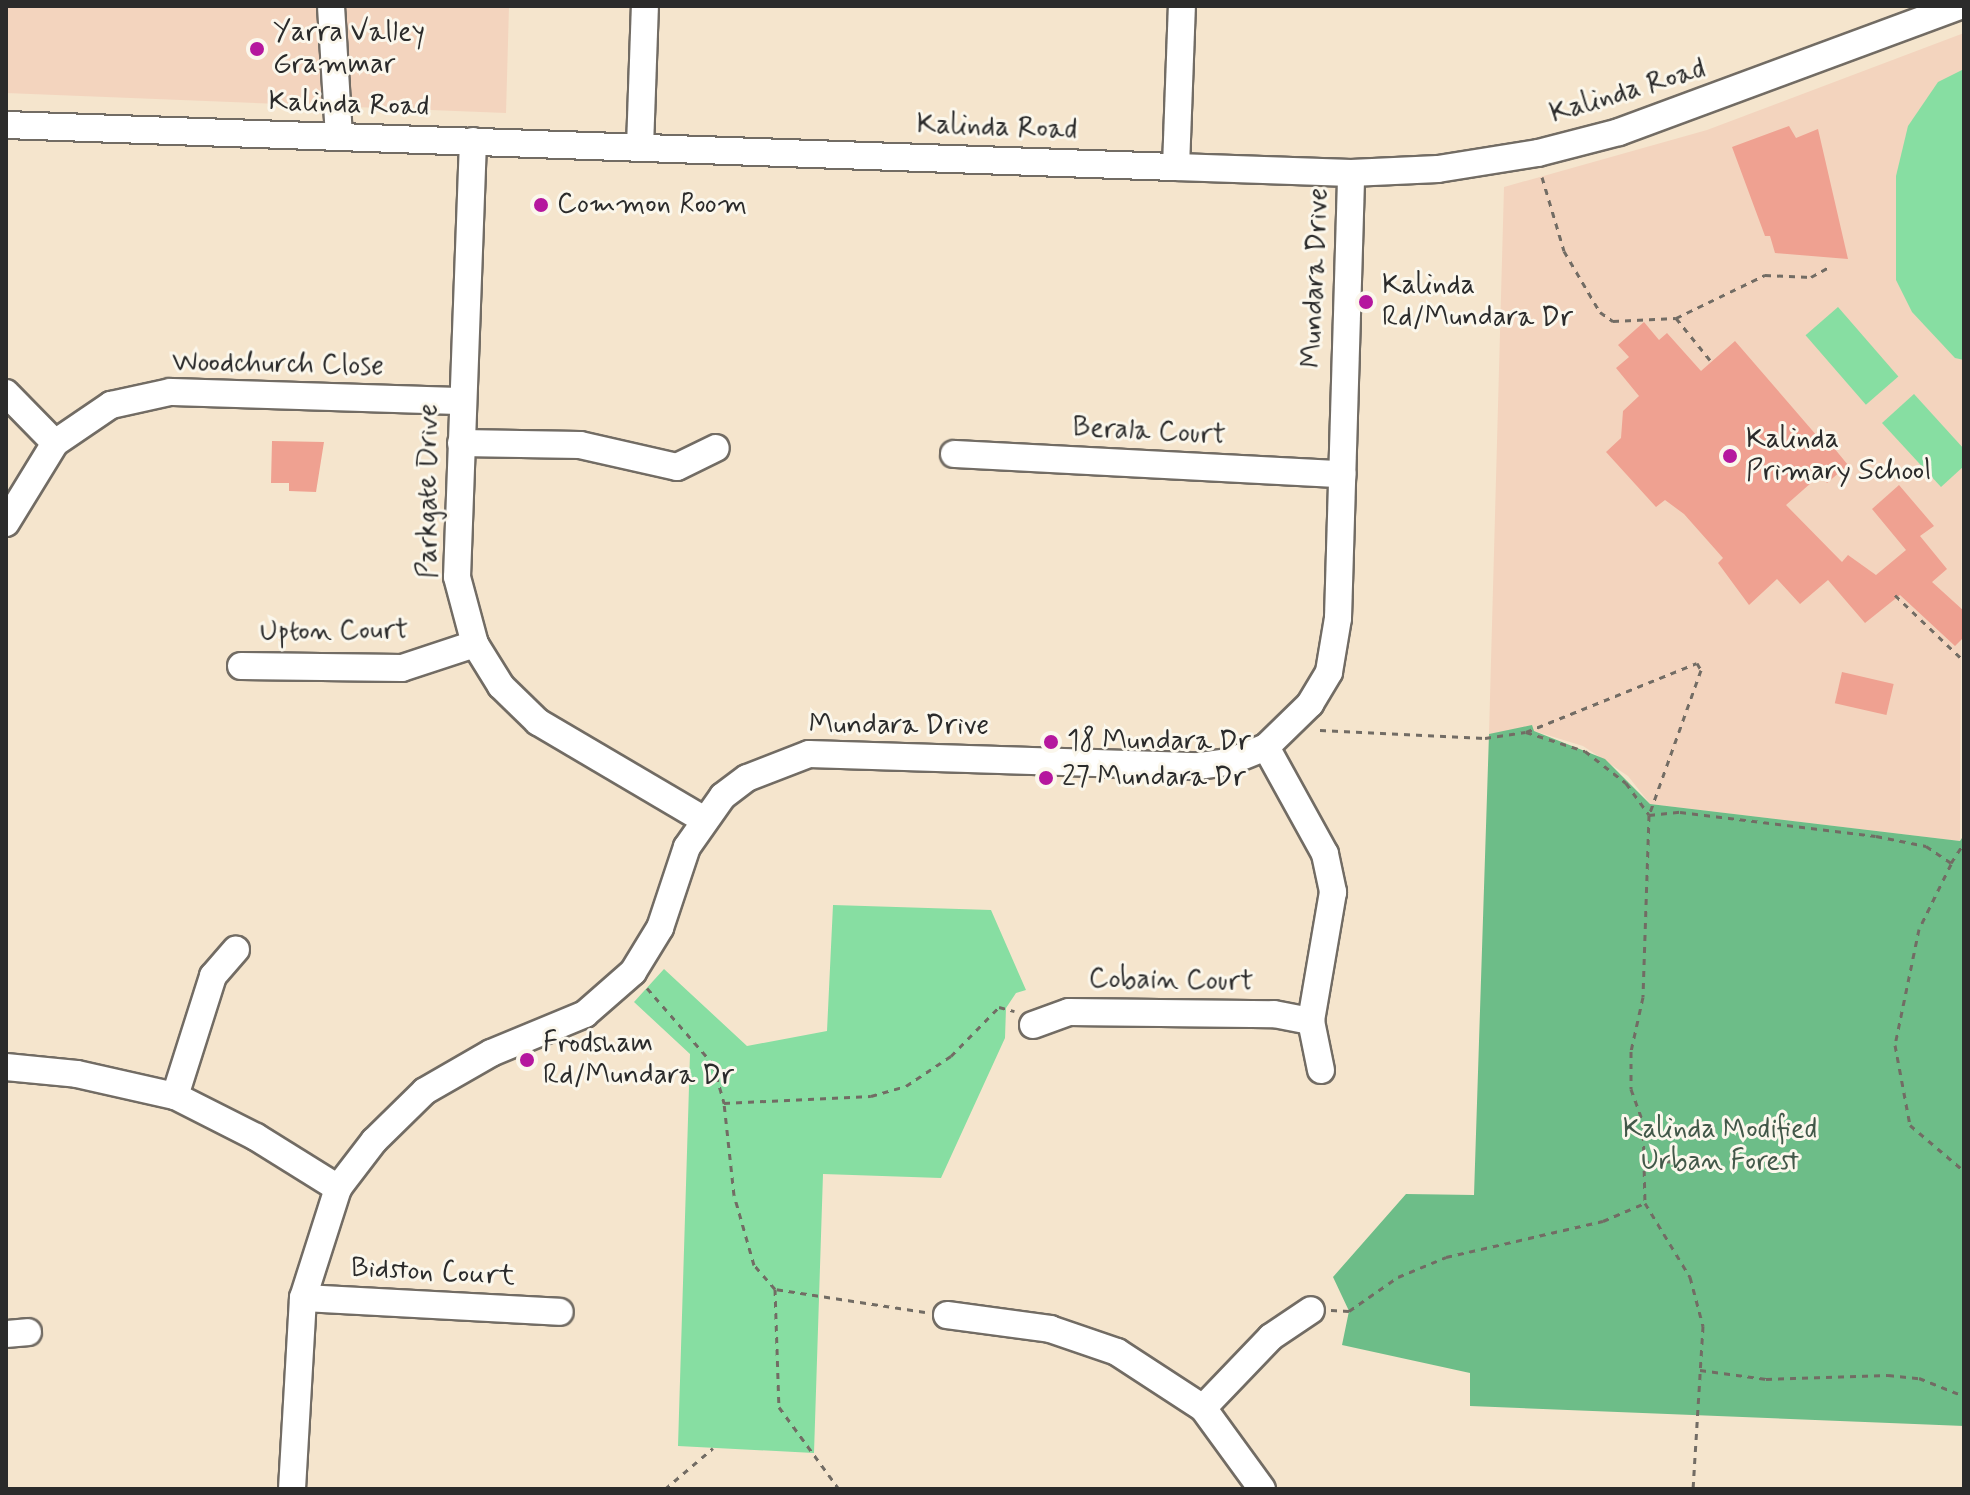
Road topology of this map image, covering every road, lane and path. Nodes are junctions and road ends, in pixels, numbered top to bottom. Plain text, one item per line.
1 (331, 6) edge
2 (645, 6) edge
3 (1182, 6) edge
4 (1959, 6) edge
5 (1912, 14) edge
6 (6, 125) edge
7 (339, 136) junction
8 (473, 141) junction
9 (640, 147) junction
10 (1176, 167) junction
11 (1351, 173) junction
12 (1542, 177) dead end
13 (1831, 266) dead end
14 (1676, 318) junction
15 (1710, 360) dead end
16 (6, 393) edge
17 (461, 401) junction
18 (55, 443) junction
19 (461, 443) junction
20 (716, 448) dead end
21 (954, 454) dead end
22 (1342, 474) junction
23 (6, 523) edge
24 (1895, 595) dead end
25 (475, 644) junction
26 (1964, 661) edge
27 (241, 666) dead end
28 (1320, 730) dead end
29 (1526, 732) junction
30 (1266, 747) junction
31 (1649, 815) junction
32 (703, 819) junction
33 (1964, 843) edge
34 (1951, 863) junction
35 (236, 950) dead end
36 (633, 972) junction
37 (1311, 1021) junction
38 (1033, 1025) joint
39 (6, 1067) edge
40 (1321, 1070) dead end
41 (175, 1096) junction
42 (724, 1103) junction
43 (1690, 1161) dead end
44 (1643, 1162) junction
45 (1964, 1171) edge
46 (338, 1188) junction
47 (1645, 1203) junction
48 (775, 1289) junction
49 (303, 1298) junction
50 (1311, 1310) joint
51 (560, 1312) dead end
52 (947, 1315) joint
53 (1700, 1370) junction
54 (1964, 1396) edge
55 (1203, 1408) junction
56 (713, 1448) dead end
57 (292, 1489) edge
58 (665, 1489) edge
59 (839, 1489) edge
60 (1262, 1489) edge
61 (1693, 1489) edge

1 - 7 street
2 - 9 street
3 - 10 street
4 - 5 street, Kalinda Road
5 - 11 street, Kalinda Road
6 - 7 street, Kalinda Road
7 - 8 street, Kalinda Road
8 - 9 street, Kalinda Road
8 - 17 street, Parkgate Drive
9 - 10 street, Kalinda Road
10 - 11 street, Kalinda Road
11 - 22 street, Mundara Drive
12 - 14 path
13 - 14 path
14 - 15 path
16 - 18 street
17 - 18 street, Woodchurch Close
17 - 19 street, Parkgate Drive
18 - 23 street, Woodchurch Close
19 - 20 street
19 - 25 street, Parkgate Drive
21 - 22 street, Berala Court
22 - 30 street, Mundara Drive
24 - 26 path
25 - 27 street, Upton Court
25 - 32 street, Parkgate Drive
28 - 29 path
29 - 31 path
29 - 31 path
30 - 32 street, Mundara Drive
30 - 37 street
31 - 34 path
31 - 44 path
32 - 36 street, Mundara Drive
33 - 34 path
34 - 45 path
35 - 41 street
36 - 42 path
36 - 46 street, Mundara Drive
37 - 38 street, Cobain Court
37 - 40 street
38 - 42 path
39 - 41 street
41 - 46 street
42 - 48 path
43 - 44 path
44 - 47 path
46 - 49 street, Mundara Drive
47 - 50 path
47 - 53 path
48 - 52 path
48 - 59 path
49 - 51 street, Bidston Court
49 - 57 street, Mundara Drive
50 - 55 street
52 - 55 street
53 - 54 path
53 - 61 path
55 - 60 street
56 - 58 path

